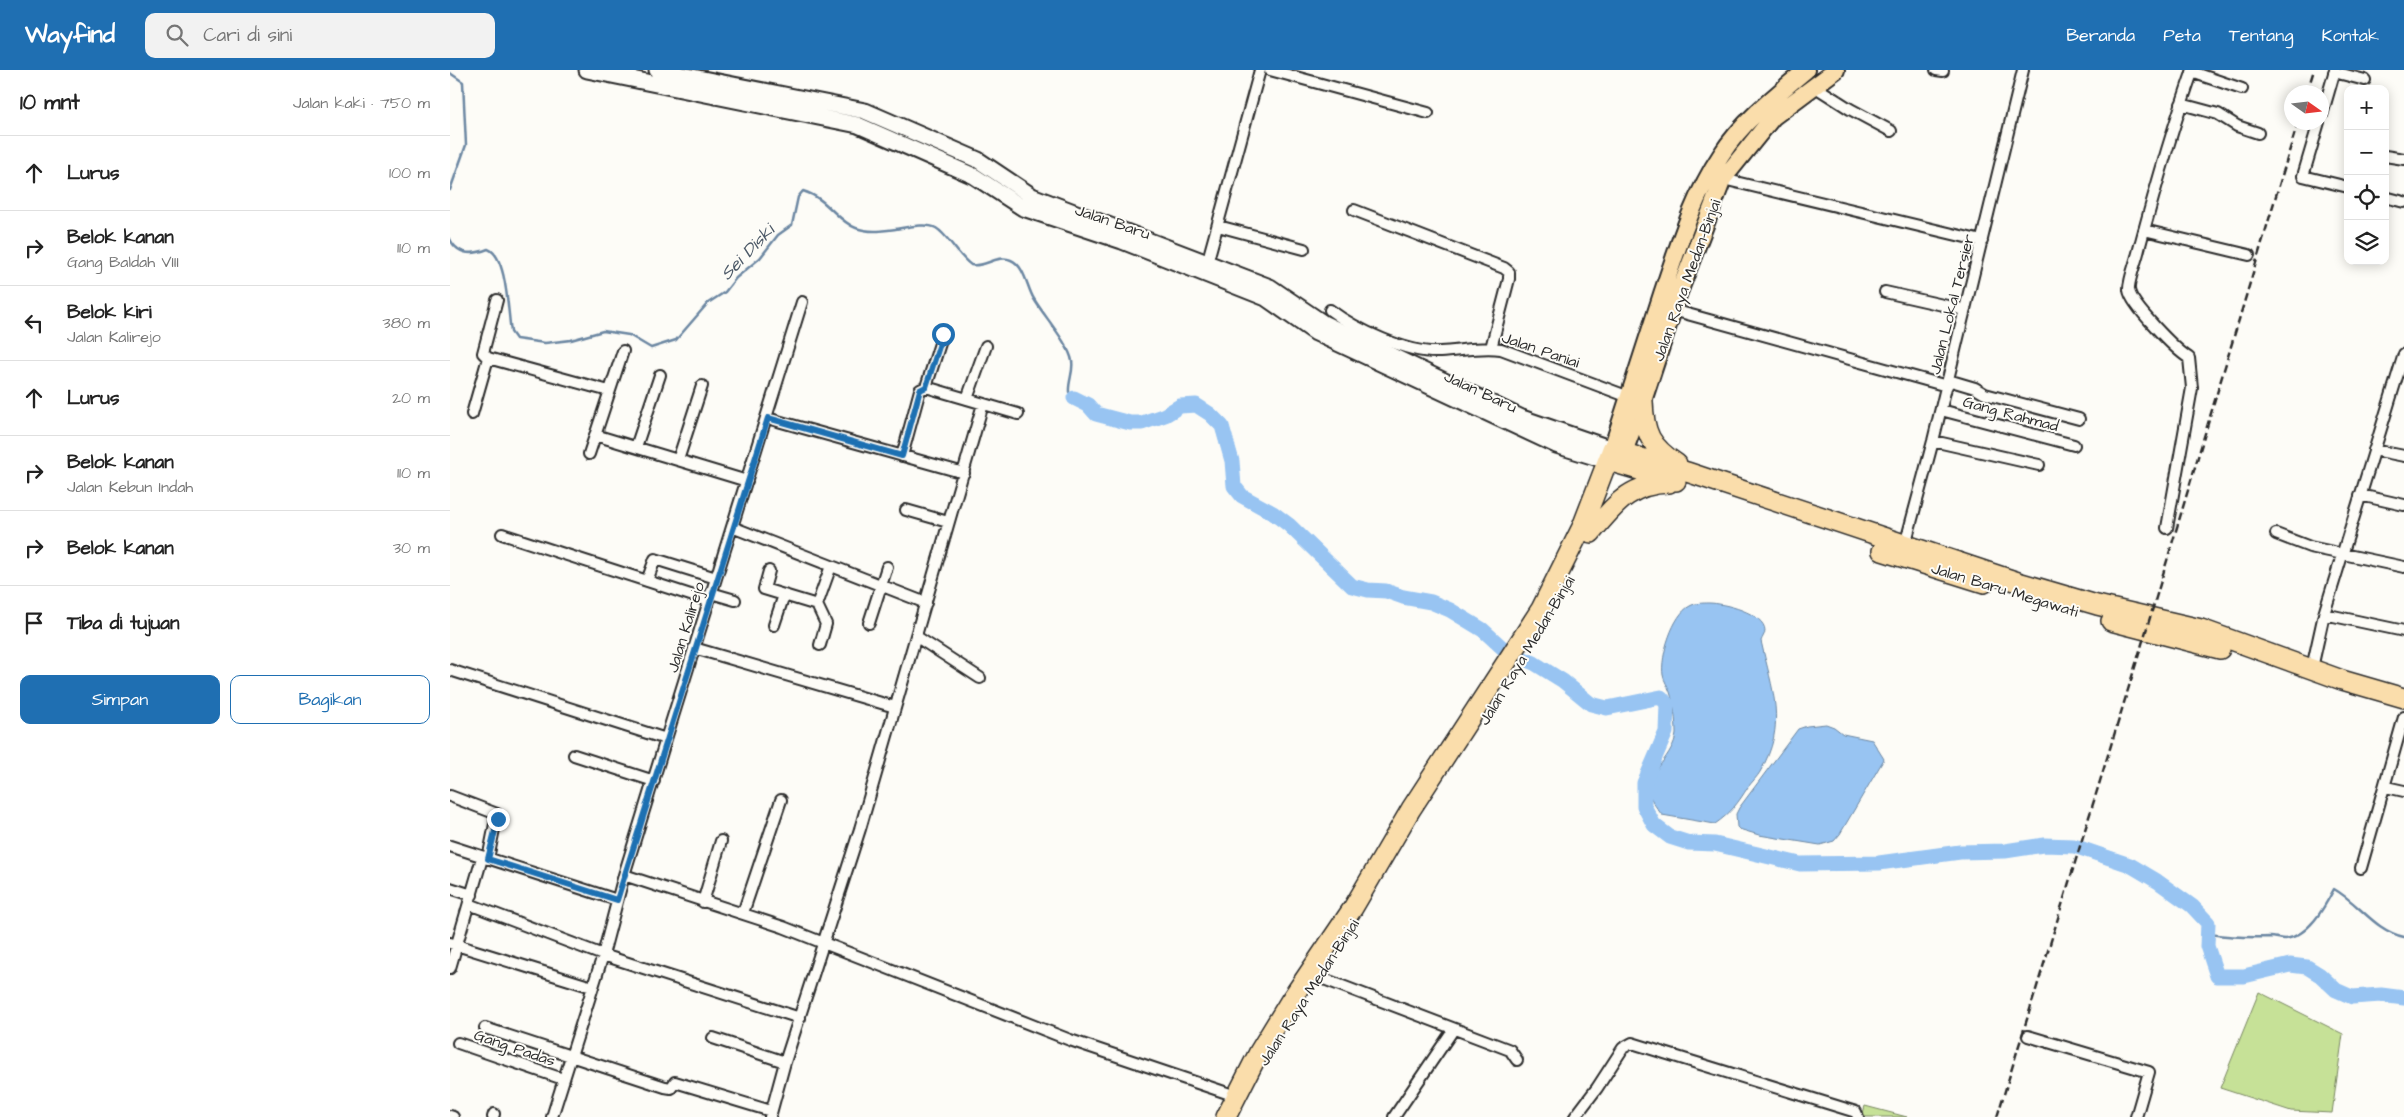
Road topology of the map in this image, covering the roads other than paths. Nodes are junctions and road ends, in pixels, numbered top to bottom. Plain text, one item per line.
1 (587, 70) edge
2 (657, 70) edge
3 (1260, 70) edge
4 (1270, 70) edge
5 (1806, 70) edge
6 (1836, 70) edge
7 (2023, 70) edge
8 (2192, 71) edge
9 (2335, 71) edge
10 (2365, 80) dead end
11 (1814, 86) junction
12 (2242, 88) dead end
13 (2329, 91) edge
14 (2180, 104) junction
15 (1428, 113) dead end
16 (2317, 130) edge
17 (1891, 131) dead end
18 (2258, 133) dead end
19 (2389, 157) edge
20 (2404, 159) edge
21 (1724, 178) junction
22 (2344, 186) edge
23 (2389, 198) edge
24 (2404, 202) edge
25 (1354, 210) dead end
26 (1218, 226) junction
27 (2144, 230) junction
28 (1982, 241) junction
29 (1304, 248) dead end
30 (2249, 255) dead end
31 (1206, 267) junction
32 (1885, 292) dead end
33 (497, 300) dead end
34 (802, 302) dead end
35 (1330, 310) dead end
36 (1673, 310) junction
37 (1965, 310) junction
38 (943, 334) dead end
39 (1368, 342) junction
40 (986, 346) dead end
41 (1491, 348) junction
42 (623, 350) dead end
43 (2404, 354) edge
44 (488, 358) junction
45 (660, 374) dead end
46 (1947, 383) junction
47 (2400, 383) edge
48 (702, 386) dead end
49 (926, 387) junction
50 (610, 392) junction
51 (967, 399) junction
52 (1636, 399) junction
53 (983, 404) junction
54 (1941, 410) junction
55 (472, 414) dead end
56 (1018, 414) dead end
57 (768, 418) junction
58 (2079, 418) dead end
59 (595, 435) junction
60 (1933, 441) junction
61 (2074, 445) dead end
62 (636, 447) junction
63 (2374, 450) junction
64 (589, 454) dead end
65 (902, 456) junction
66 (2404, 456) edge
67 (1616, 457) junction
68 (678, 460) junction
69 (2039, 465) dead end
70 (964, 473) junction
71 (1684, 477) junction
72 (747, 481) junction
73 (2360, 495) junction
74 (2404, 505) edge
75 (906, 510) dead end
76 (948, 522) junction
77 (732, 527) junction
78 (2167, 528) dead end
79 (1591, 533) junction
80 (502, 534) dead end
81 (2276, 534) dead end
82 (1910, 551) junction
83 (2342, 554) junction
84 (831, 566) junction
85 (887, 567) dead end
86 (2404, 567) edge
87 (768, 571) dead end
88 (716, 578) junction
89 (647, 581) junction
90 (881, 585) junction
91 (784, 595) junction
92 (710, 597) junction
93 (735, 600) dead end
94 (926, 603) junction
95 (817, 605) junction
96 (2324, 614) junction
97 (869, 623) dead end
98 (774, 625) dead end
99 (2404, 631) edge
100 (1533, 633) junction
101 (917, 637) junction
102 (820, 645) dead end
103 (694, 648) junction
104 (2312, 668) junction
105 (450, 670) edge
106 (980, 678) dead end
107 (1494, 695) junction
108 (2404, 698) edge
109 (895, 706) junction
110 (2404, 710) edge
111 (2404, 717) edge
112 (666, 739) junction
113 (574, 755) dead end
114 (654, 781) junction
115 (2386, 787) junction
116 (2404, 791) edge
117 (450, 796) edge
118 (781, 800) dead end
119 (721, 841) dead end
120 (450, 846) edge
121 (485, 859) junction
122 (2361, 868) dead end
123 (624, 875) junction
124 (450, 888) edge
125 (470, 899) junction
126 (617, 900) junction
127 (703, 902) junction
128 (743, 913) junction
129 (453, 944) edge
130 (824, 944) junction
131 (603, 955) junction
132 (450, 968) edge
133 (1316, 976) junction
134 (592, 987) junction
135 (800, 1018) junction
136 (485, 1028) dead end
137 (1453, 1030) junction
138 (2028, 1036) dead end
139 (713, 1038) dead end
140 (458, 1043) dead end
141 (570, 1056) junction
142 (1517, 1060) dead end
143 (785, 1062) junction
144 (563, 1079) junction
145 (1236, 1096) junction
146 (770, 1114) edge
147 (552, 1117) edge
148 (1226, 1117) edge
149 (1234, 1117) edge
150 (1396, 1117) edge
151 (1574, 1117) edge
152 (1858, 1117) edge
153 (2136, 1117) edge

1 - 31 street, Jalan Baru
2 - 31 street, Jalan Baru
3 - 26 street
4 - 15 street
5 - 52 main road, Jalan Raya Medan-Binjai
6 - 11 main road, Jalan Raya Medan-Binjai
7 - 28 street, Jalan Lokal Tersier
8 - 12 street
8 - 14 street
9 - 10 street
9 - 13 street
11 - 17 street
11 - 21 main road, Jalan Raya Medan-Binjai
14 - 18 street
14 - 27 street
16 - 22 street
19 - 20 street
21 - 28 street
21 - 36 main road, Jalan Raya Medan-Binjai
23 - 24 street
25 - 41 street
26 - 29 street
26 - 31 street
27 - 30 street
27 - 78 street
28 - 37 street, Jalan Lokal Tersier
31 - 39 street, Jalan Baru
32 - 37 street
33 - 44 street
34 - 57 street, Jalan Kalirejo
35 - 39 street, Jalan Paniai
36 - 46 street
36 - 52 main road, Jalan Raya Medan-Binjai
37 - 46 street, Jalan Lokal Tersier
38 - 49 street
39 - 41 street, Jalan Paniai
39 - 67 street, Jalan Baru
40 - 51 street
41 - 52 street, Jalan Paniai
42 - 50 street
43 - 47 street
44 - 50 street
44 - 55 street
45 - 62 street
46 - 54 street, Jalan Lokal Tersier
46 - 58 street
47 - 63 street
48 - 68 street
49 - 51 street
49 - 65 street
50 - 59 street
51 - 53 street
52 - 67 main road, Jalan Raya Medan-Binjai
52 - 71 highway
53 - 56 street
53 - 70 street
54 - 60 street, Jalan Lokal Tersier
54 - 61 street, Gang Rahmad
57 - 65 street
57 - 72 street, Jalan Kalirejo
59 - 62 street
59 - 64 street
60 - 69 street
60 - 82 street, Jalan Lokal Tersier
62 - 68 street
63 - 66 street
63 - 73 street
65 - 70 street
67 - 71 highway, Jalan Baru Megawati
67 - 79 highway, Jalan Raya Medan-Binjai
67 - 100 highway, Jalan Raya Medan-Binjai
68 - 72 street
70 - 76 street
71 - 79 highway
71 - 82 highway, Jalan Baru Megawati
72 - 77 street, Jalan Kalirejo
73 - 74 street
73 - 83 street
75 - 76 street
76 - 94 street
77 - 84 street
77 - 88 street, Jalan Kalirejo
79 - 100 highway, Jalan Raya Medan-Binjai
80 - 89 street
81 - 83 street
82 - 104 highway, Jalan Baru Megawati
82 - 110 highway, Jalan Baru Megawati
83 - 86 street
83 - 96 street
84 - 90 street
84 - 95 street
85 - 90 street
87 - 91 street
88 - 89 street
88 - 92 street, Jalan Kalirejo
89 - 92 street
90 - 94 street
90 - 97 street
91 - 95 street
91 - 98 street
92 - 93 street
92 - 103 street, Jalan Kalirejo
94 - 101 street
95 - 102 street
96 - 99 street
96 - 104 street
100 - 107 highway, Jalan Raya Medan-Binjai
101 - 106 street
101 - 109 street
103 - 109 street
103 - 112 street, Jalan Kalirejo
104 - 108 highway, Jalan Baru Megawati
105 - 112 street
107 - 133 highway, Jalan Raya Medan-Binjai
107 - 145 highway, Jalan Raya Medan-Binjai
109 - 130 street
111 - 115 street
112 - 114 street, Jalan Kalirejo
113 - 114 street
114 - 123 street, Jalan Kalirejo
115 - 116 street
115 - 122 street
117 - 121 street
118 - 128 street
119 - 127 street
120 - 121 street
121 - 125 street
121 - 126 street
123 - 126 street, Jalan Kalirejo
123 - 127 street
124 - 125 street
125 - 129 street
125 - 131 street
126 - 131 street, Jalan Kalirejo
127 - 128 street
128 - 130 street
129 - 132 street
129 - 134 street
130 - 135 street
130 - 145 street
131 - 134 street, Jalan Kalirejo
131 - 135 street
133 - 137 street
133 - 149 highway, Jalan Raya Medan-Binjai
134 - 141 street, Jalan Kalirejo
135 - 143 street
136 - 141 street
137 - 142 street
137 - 150 street
138 - 153 street
139 - 143 street
140 - 144 street, Gang Padas
141 - 144 street, Jalan Kalirejo
141 - 146 street
143 - 146 street
144 - 147 street, Jalan Kalirejo
145 - 148 highway, Jalan Raya Medan-Binjai
151 - 152 street

